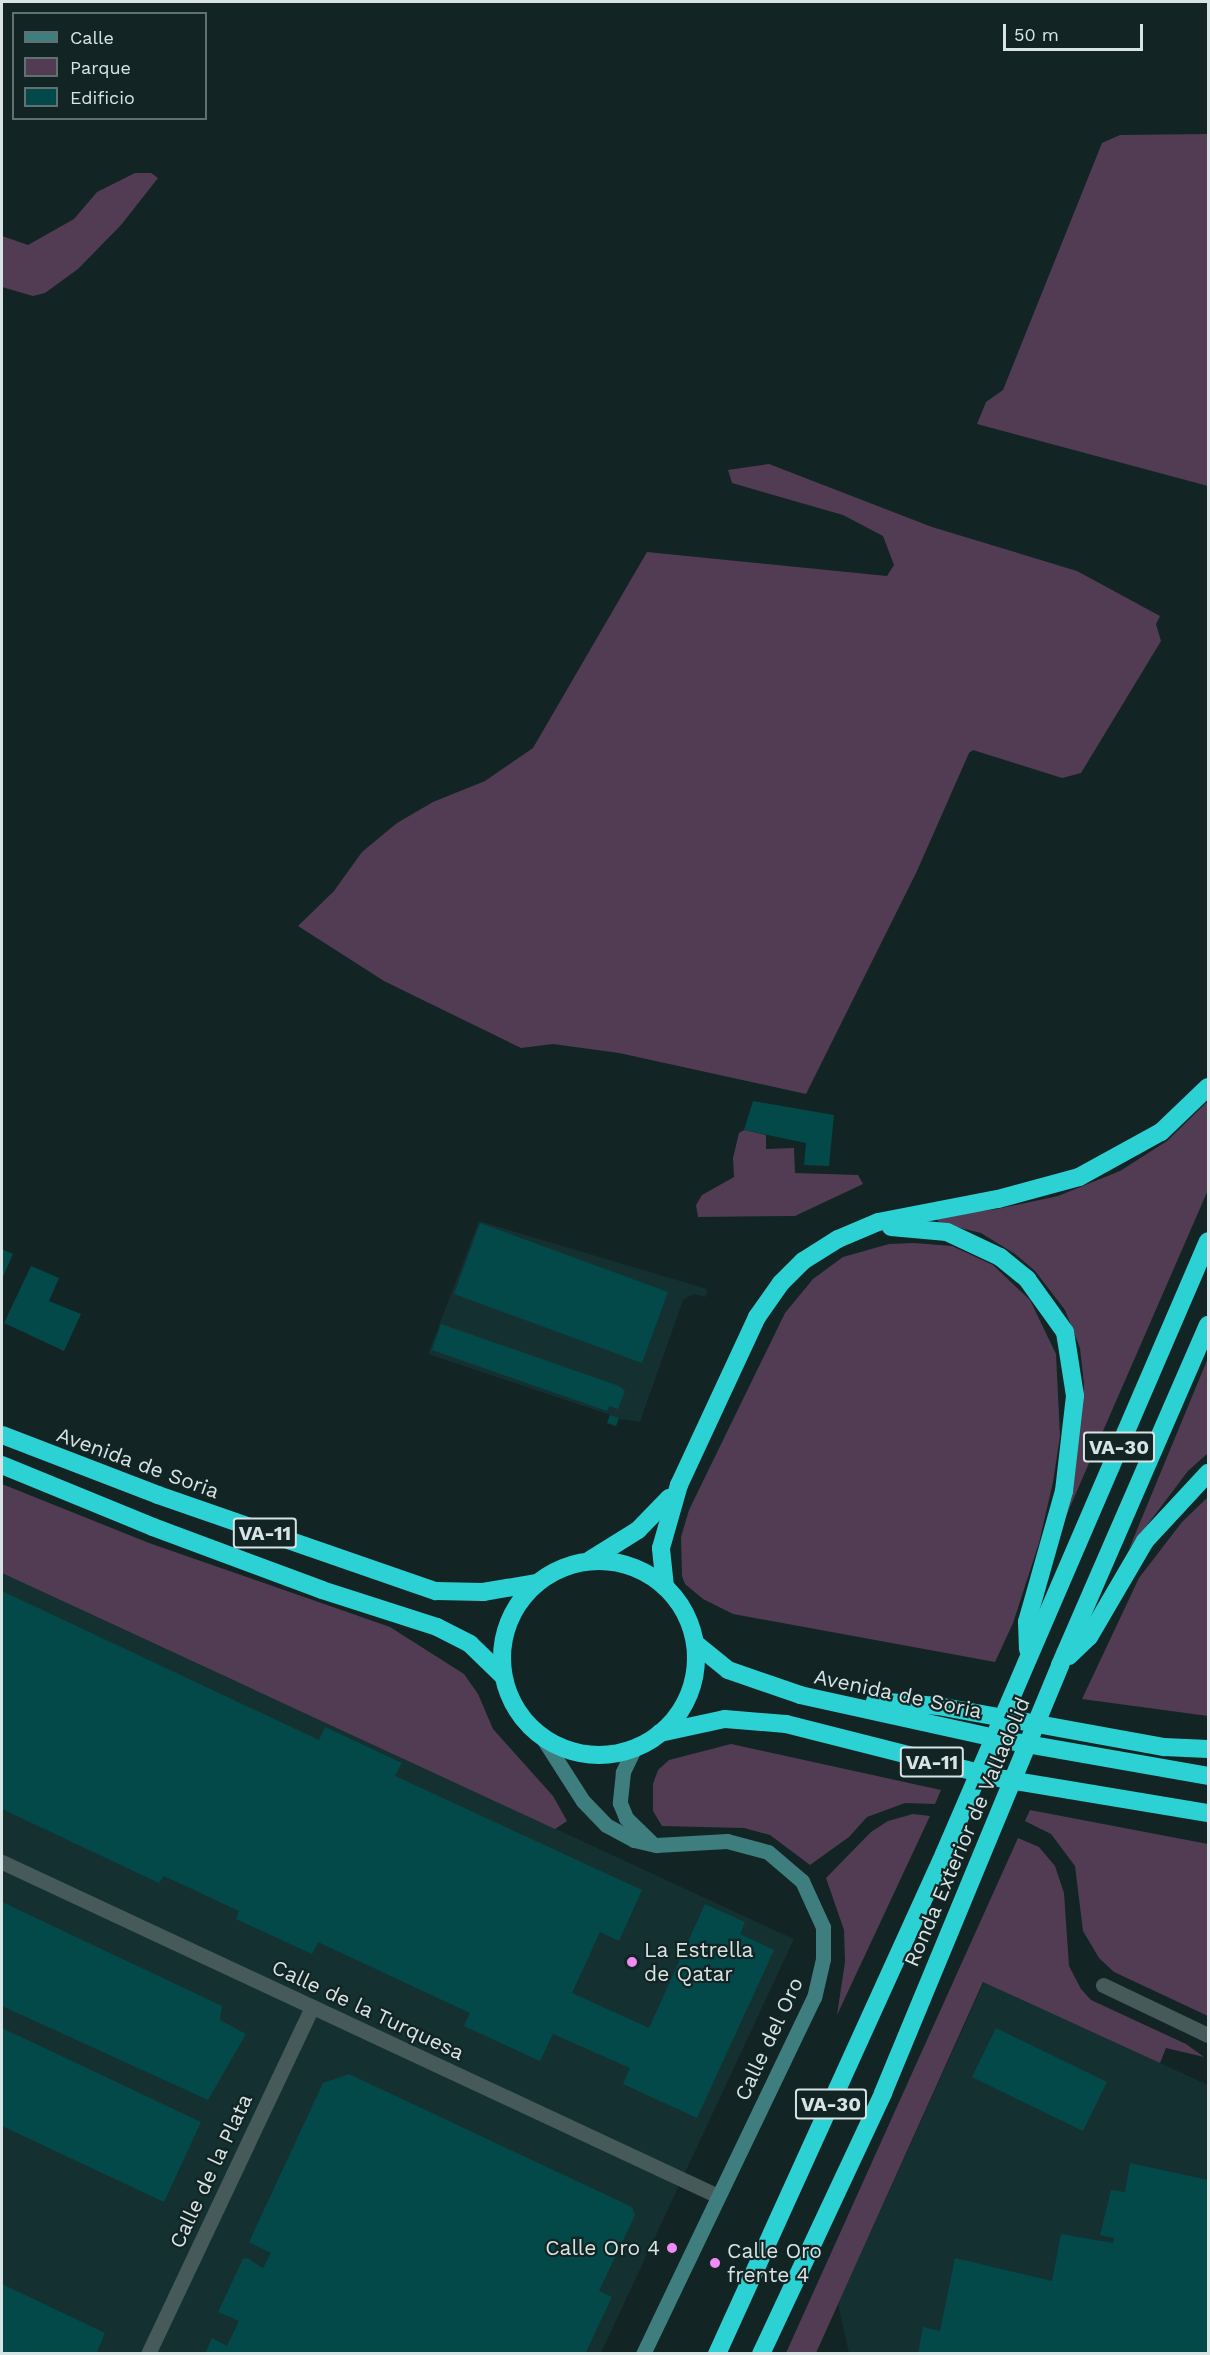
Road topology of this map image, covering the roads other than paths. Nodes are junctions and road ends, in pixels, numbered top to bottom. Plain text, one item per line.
1 (1209, 1087) edge
2 (853, 1232) junction
3 (1209, 1240) edge
4 (1209, 1325) edge
5 (2, 1435) edge
6 (2, 1465) edge
7 (1209, 1473) edge
8 (679, 1485) junction
9 (589, 1562) junction
10 (537, 1583) junction
11 (665, 1587) junction
12 (696, 1644) junction
13 (1028, 1654) junction
14 (1060, 1665) junction
15 (503, 1676) junction
16 (800, 1695) junction
17 (658, 1734) junction
18 (542, 1737) junction
19 (635, 1747) junction
20 (1209, 1749) edge
21 (1209, 1776) edge
22 (1209, 1813) edge
23 (656, 1845) junction
24 (2, 1862) edge
25 (1103, 1985) dead end
26 (312, 2007) junction
27 (1209, 2035) edge
28 (718, 2196) junction
29 (148, 2354) edge
30 (643, 2354) edge
31 (717, 2354) edge
32 (761, 2354) edge

1 - 2 highway
2 - 8 highway
2 - 13 highway
3 - 13 highway, Ronda Exterior de Valladolid / VA-30
4 - 14 highway, Ronda Exterior de Valladolid / VA-30
5 - 10 highway, Avenida de Soria / VA-11
6 - 15 highway, VA-11
7 - 14 highway
8 - 9 highway
8 - 11 highway
9 - 10 highway, VA-11
9 - 11 highway, VA-11
10 - 15 highway, VA-11
11 - 12 highway, VA-11
12 - 16 highway, Avenida de Soria / VA-11
12 - 17 highway, VA-11
13 - 31 highway, Ronda Exterior de Valladolid / VA-30
14 - 32 highway, Ronda Exterior de Valladolid / VA-30
15 - 18 highway, VA-11
16 - 20 highway
16 - 21 highway, Avenida de Soria / VA-11
17 - 19 highway, VA-11
17 - 22 highway, VA-11
18 - 19 highway, VA-11
18 - 23 street, Calle del Oro
19 - 23 street
23 - 28 street, Calle del Oro
24 - 26 street, Calle de la Turquesa
25 - 27 street
26 - 28 street, Calle de la Turquesa
26 - 29 street, Calle de la Plata
28 - 30 street, Calle del Oro

